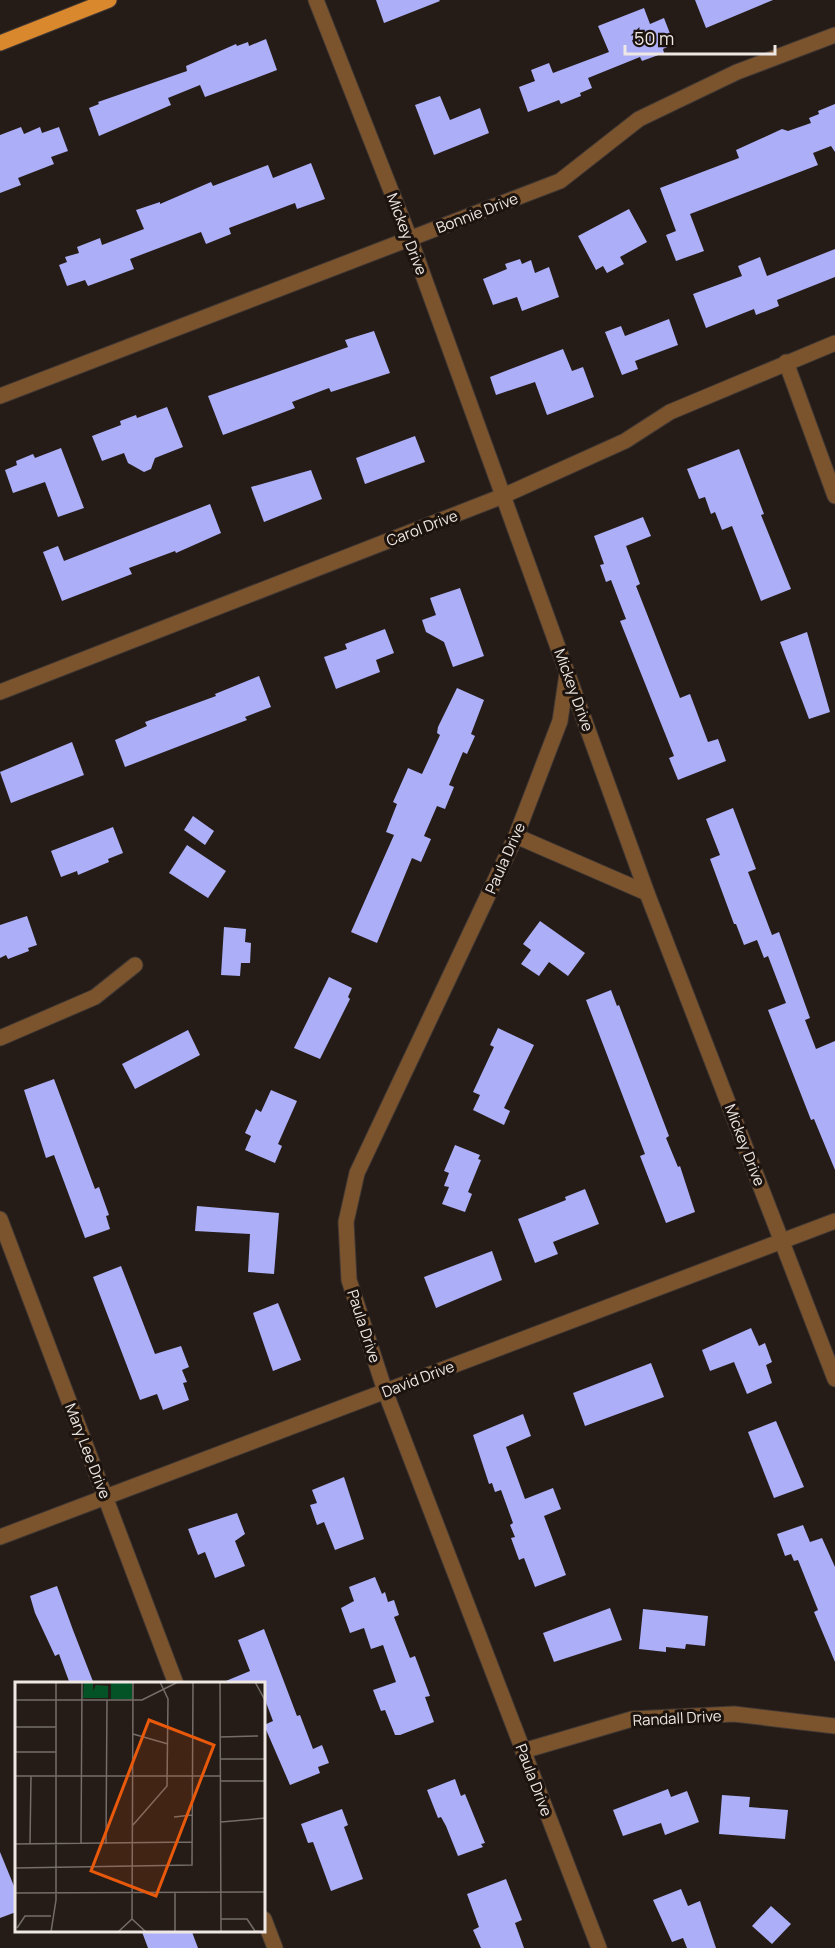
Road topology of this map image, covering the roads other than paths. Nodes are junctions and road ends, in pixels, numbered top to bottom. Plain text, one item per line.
1 (110, 0) edge
2 (316, 0) edge
3 (835, 35) edge
4 (0, 43) edge
5 (410, 239) junction
6 (835, 343) edge
7 (786, 362) junction
8 (0, 396) edge
9 (503, 496) junction
10 (835, 496) edge
11 (568, 672) junction
12 (0, 692) edge
13 (516, 836) junction
14 (647, 893) junction
15 (135, 965) dead end
16 (0, 1038) edge
17 (0, 1219) edge
18 (835, 1221) edge
19 (783, 1241) junction
20 (835, 1379) edge
21 (385, 1391) junction
22 (105, 1496) junction
23 (0, 1537) edge
24 (175, 1682) edge
25 (835, 1726) edge
26 (523, 1751) junction
27 (266, 1924) edge
28 (275, 1948) edge
29 (599, 1948) edge

1 - 4 main road
2 - 5 street, Mickey Drive
3 - 5 street, Bonnie Drive
5 - 8 street, Bonnie Drive
5 - 9 street, Mickey Drive
6 - 7 street, Carol Drive
7 - 9 street, Carol Drive
7 - 10 street
9 - 11 street, Mickey Drive
9 - 12 street, Carol Drive
11 - 13 street, Paula Drive
11 - 14 street, Mickey Drive
13 - 14 street
13 - 21 street, Paula Drive
14 - 19 street, Mickey Drive
15 - 16 street
17 - 22 street, Mary Lee Drive
18 - 19 street, David Drive
19 - 20 street, Mickey Drive
19 - 21 street, David Drive
21 - 22 street, David Drive
21 - 26 street, Paula Drive
22 - 23 street, David Drive
22 - 24 street, Mary Lee Drive
25 - 26 street, Randall Drive
26 - 29 street, Paula Drive
27 - 28 street

